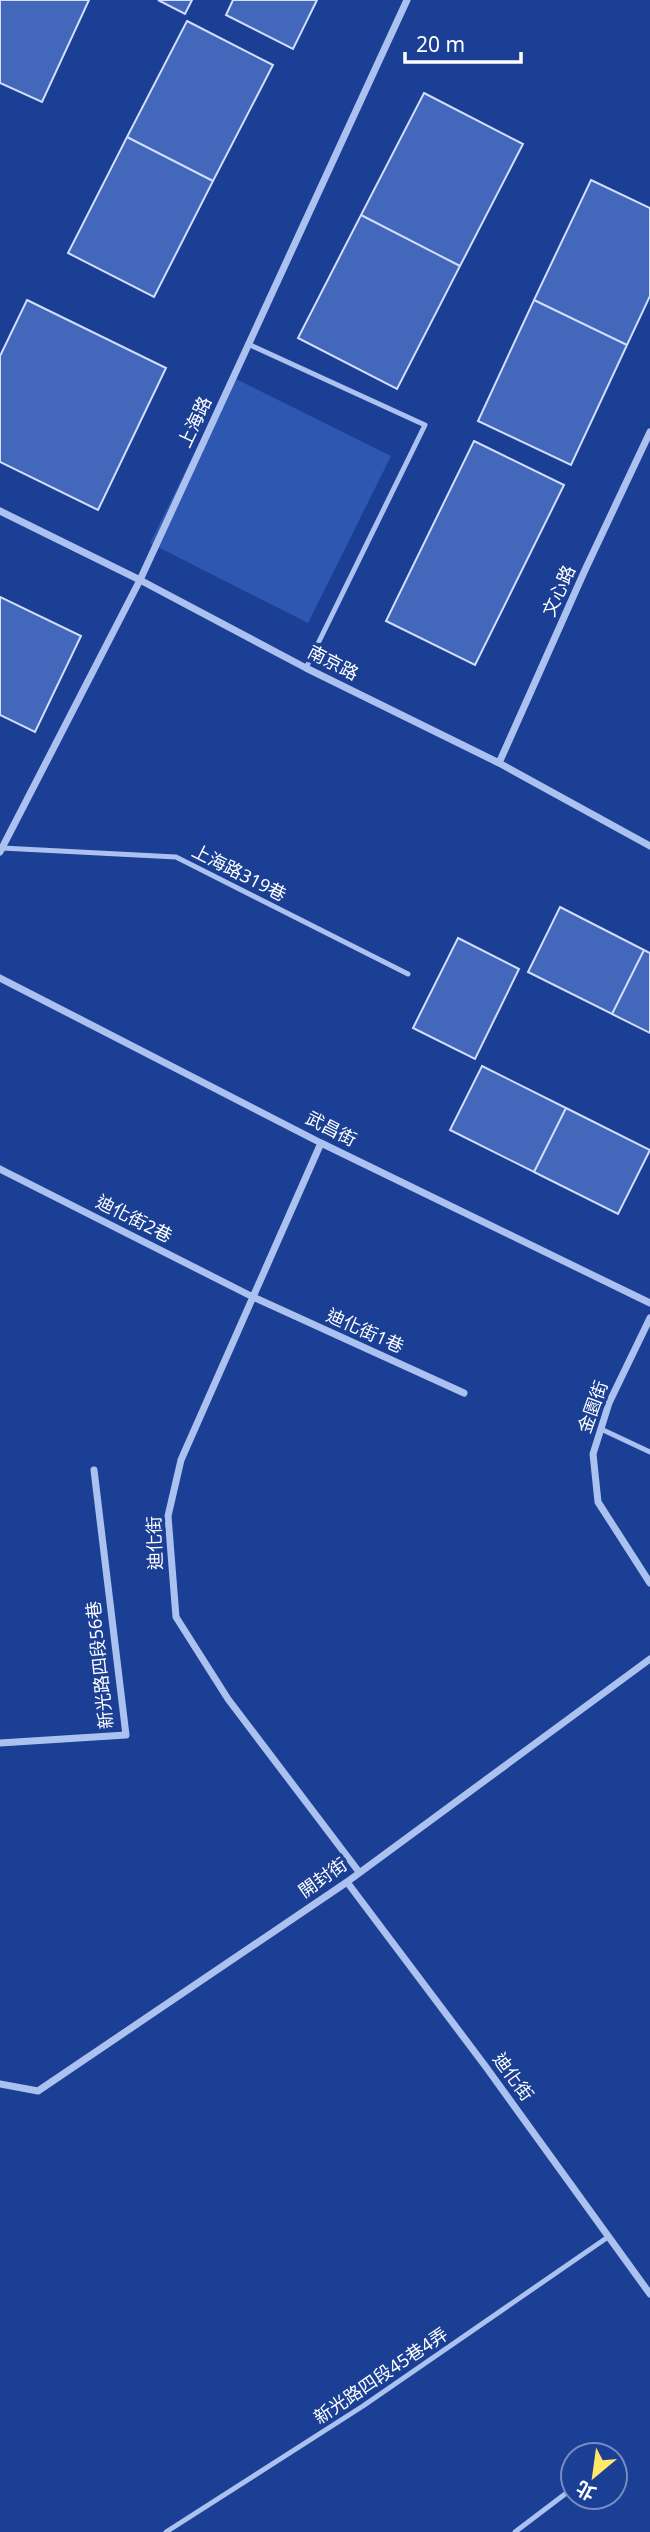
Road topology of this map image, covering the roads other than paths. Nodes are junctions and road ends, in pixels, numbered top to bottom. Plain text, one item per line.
1 (407, 0) edge
2 (248, 344) junction
3 (650, 432) edge
4 (0, 511) edge
5 (140, 580) junction
6 (306, 668) junction
7 (499, 763) junction
8 (650, 846) edge
9 (1, 850) edge
10 (408, 974) dead end
11 (0, 978) edge
12 (321, 1143) junction
13 (0, 1169) edge
14 (253, 1297) junction
15 (650, 1303) edge
16 (650, 1318) edge
17 (464, 1393) dead end
18 (601, 1429) junction
19 (650, 1452) edge
20 (94, 1470) dead end
21 (650, 1583) edge
22 (650, 1659) edge
23 (0, 1743) edge
24 (359, 1872) junction
25 (347, 1882) junction
26 (0, 2084) edge
27 (608, 2237) junction
28 (650, 2294) edge
29 (559, 2499) edge
30 (166, 2532) edge
31 (515, 2532) edge

1 - 2 street, 上海路
2 - 5 street, 上海路
2 - 6 lane
3 - 7 street, 文心路
4 - 5 street, 南京路
5 - 6 street, 南京路
5 - 9 street, 上海路
6 - 7 street, 南京路
7 - 8 street, 南京路
9 - 10 lane, 上海路319巷
11 - 12 street, 武昌街
12 - 14 street, 迪化街
12 - 15 street, 武昌街
13 - 14 street, 迪化街2巷
14 - 17 street, 迪化街1巷
14 - 24 street, 迪化街
16 - 18 street, 金園街
18 - 19 lane
18 - 21 street, 金園街
20 - 23 street, 新光路四段56巷
22 - 24 street, 開封街
24 - 25 street, 開封街
25 - 26 street, 開封街
25 - 27 street, 迪化街
27 - 28 street, 迪化街
27 - 30 lane, 新光路四段45巷4弄
29 - 31 lane

